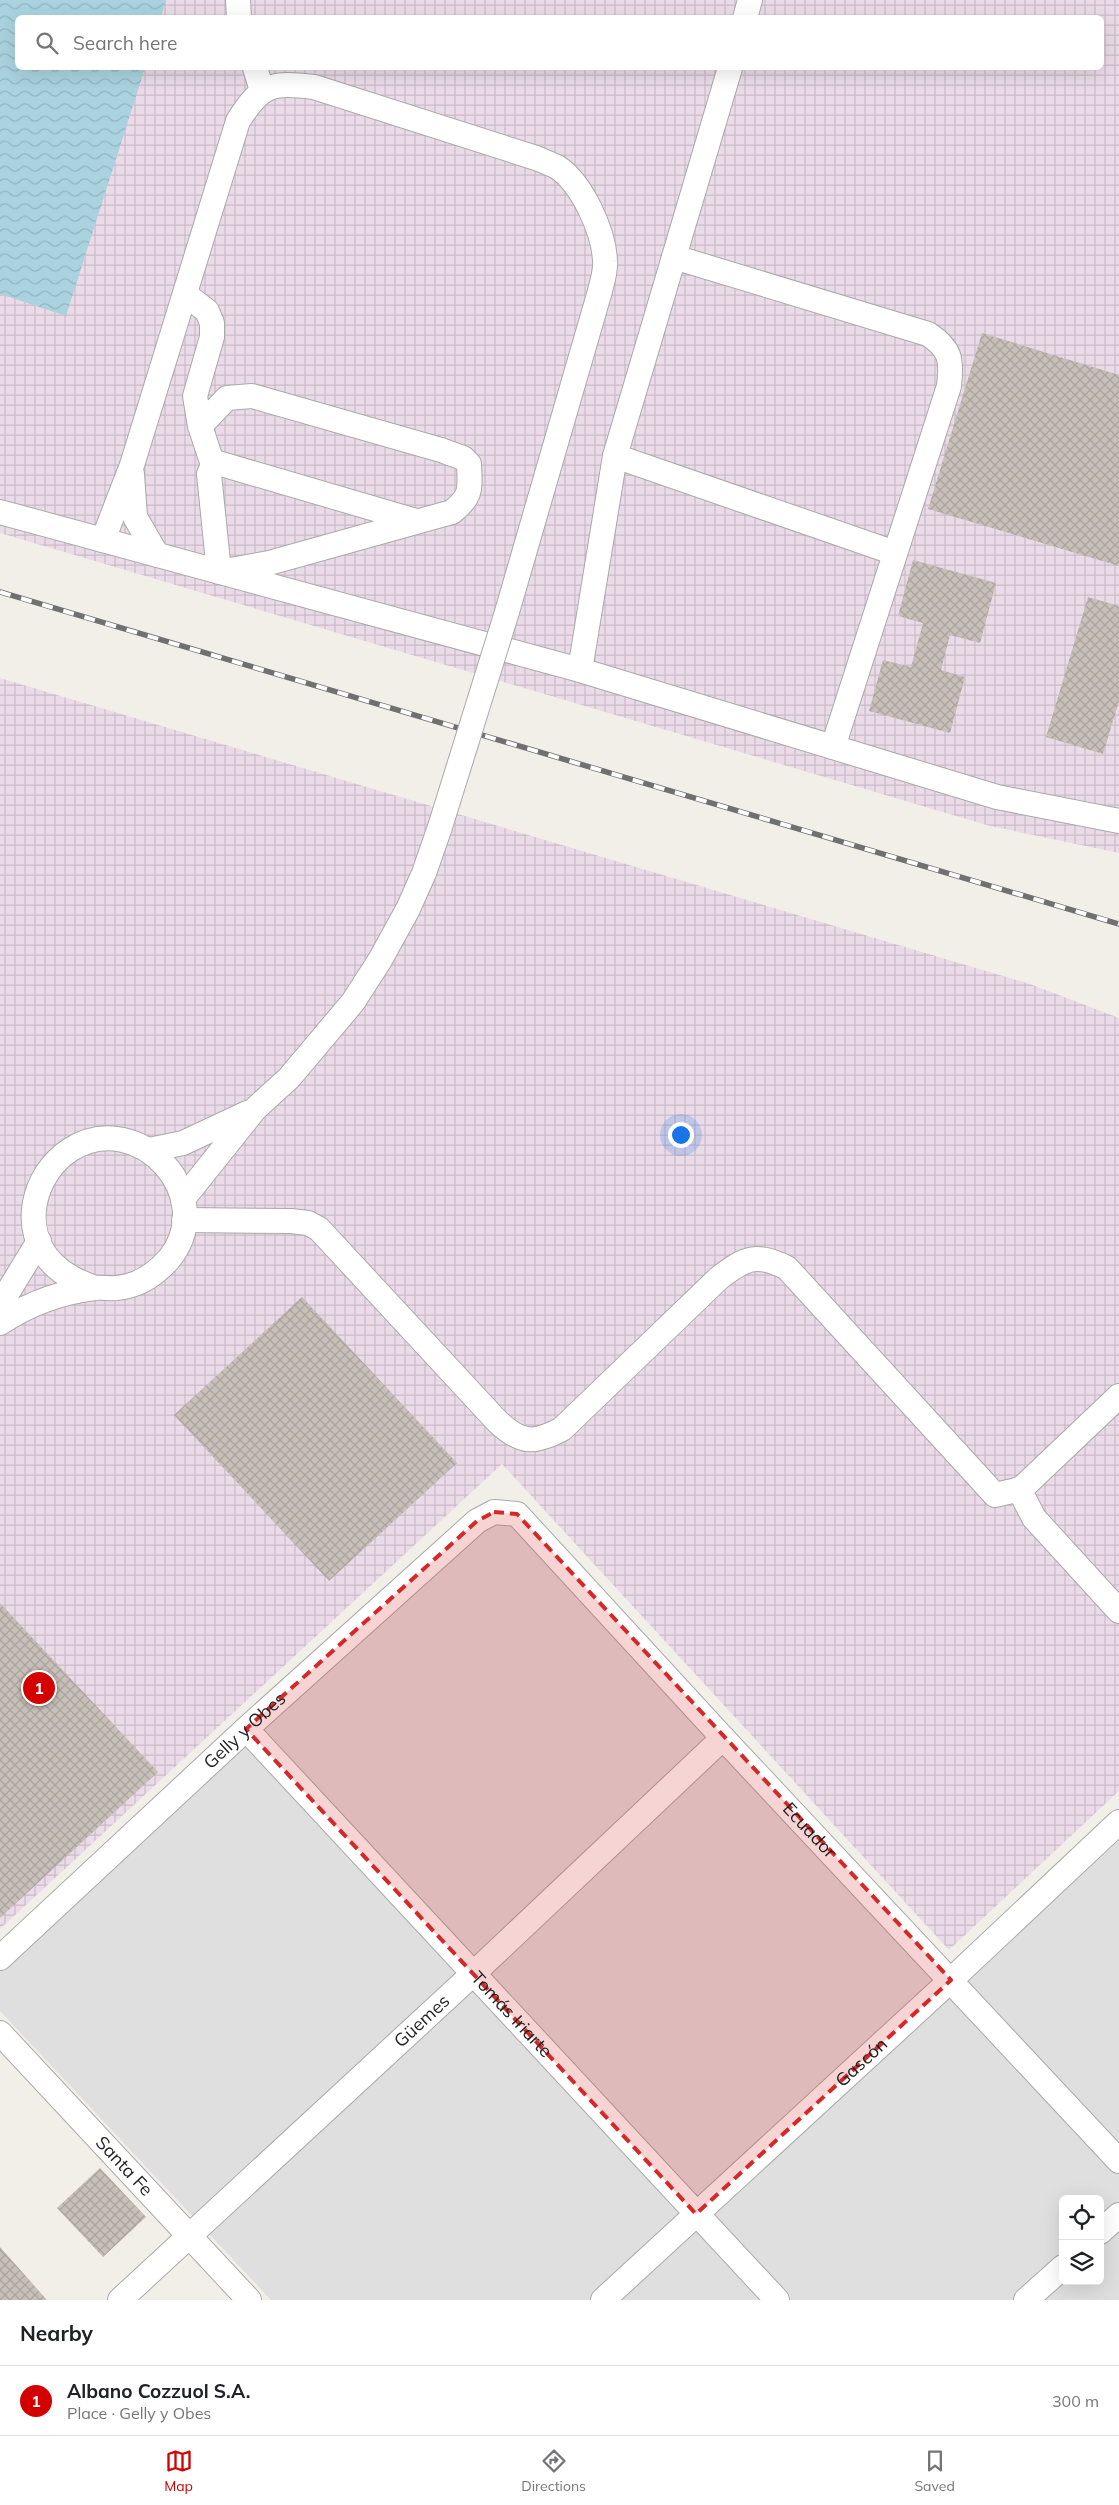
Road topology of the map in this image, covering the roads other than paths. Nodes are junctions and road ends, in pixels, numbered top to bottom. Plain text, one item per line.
1 (238, 0) edge
2 (750, 0) edge
3 (240, 15) edge
4 (746, 15) edge
5 (256, 70) edge
6 (729, 70) edge
7 (262, 90) junction
8 (674, 256) junction
9 (184, 294) junction
10 (200, 426) junction
11 (615, 456) junction
12 (132, 465) junction
13 (212, 465) junction
14 (0, 512) edge
15 (416, 521) junction
16 (103, 540) junction
17 (895, 553) junction
18 (157, 555) junction
19 (218, 572) junction
20 (580, 670) junction
21 (833, 747) junction
22 (1119, 821) edge
23 (255, 1108) junction
24 (149, 1150) junction
25 (184, 1209) junction
26 (39, 1241) junction
27 (95, 1288) junction
28 (0, 1305) edge
29 (0, 1323) edge
30 (1119, 1396) edge
31 (1019, 1489) junction
32 (494, 1512) joint
33 (1119, 1612) edge
34 (246, 1729) junction
35 (723, 1738) junction
36 (1119, 1822) edge
37 (0, 1958) edge
38 (474, 1973) junction
39 (951, 1980) junction
40 (0, 2033) edge
41 (1119, 2161) edge
42 (696, 2214) junction
43 (1119, 2216) edge
44 (1104, 2229) edge
45 (188, 2236) junction
46 (1059, 2271) edge
47 (120, 2300) edge
48 (249, 2300) edge
49 (603, 2300) edge
50 (777, 2300) edge
51 (1026, 2300) edge

1 - 3 street
2 - 4 street
5 - 7 street
6 - 8 street
7 - 9 street
7 - 23 street, bridge
8 - 11 street
8 - 17 street
9 - 10 street
9 - 12 street
10 - 13 street
10 - 15 street
11 - 17 street
11 - 20 street
12 - 16 street
12 - 18 street
13 - 15 street
13 - 19 street
14 - 16 street
15 - 19 street
16 - 18 street
17 - 21 street
18 - 19 street
19 - 20 street
20 - 21 street
21 - 22 street
23 - 24 street
23 - 25 street
24 - 25 street
24 - 26 street
25 - 27 street
25 - 31 street
26 - 27 street
26 - 28 street
27 - 29 street
30 - 31 street
31 - 33 street
32 - 34 street, Gelly y Obes
32 - 35 street, Ecuador
34 - 37 street, Gelly y Obes
34 - 38 street, Tomás Iriarte
35 - 38 street, Güemes
35 - 39 street, Ecuador
36 - 39 street, Gascón
38 - 42 street, Tomás Iriarte
38 - 45 street, Güemes
39 - 41 street, Ecuador
39 - 42 street, Gascón
40 - 45 street, Santa Fe
42 - 49 street, Gascón
42 - 50 street, Tomás Iriarte
43 - 44 street
45 - 47 street, Güemes
45 - 48 street, Santa Fe
46 - 51 street

